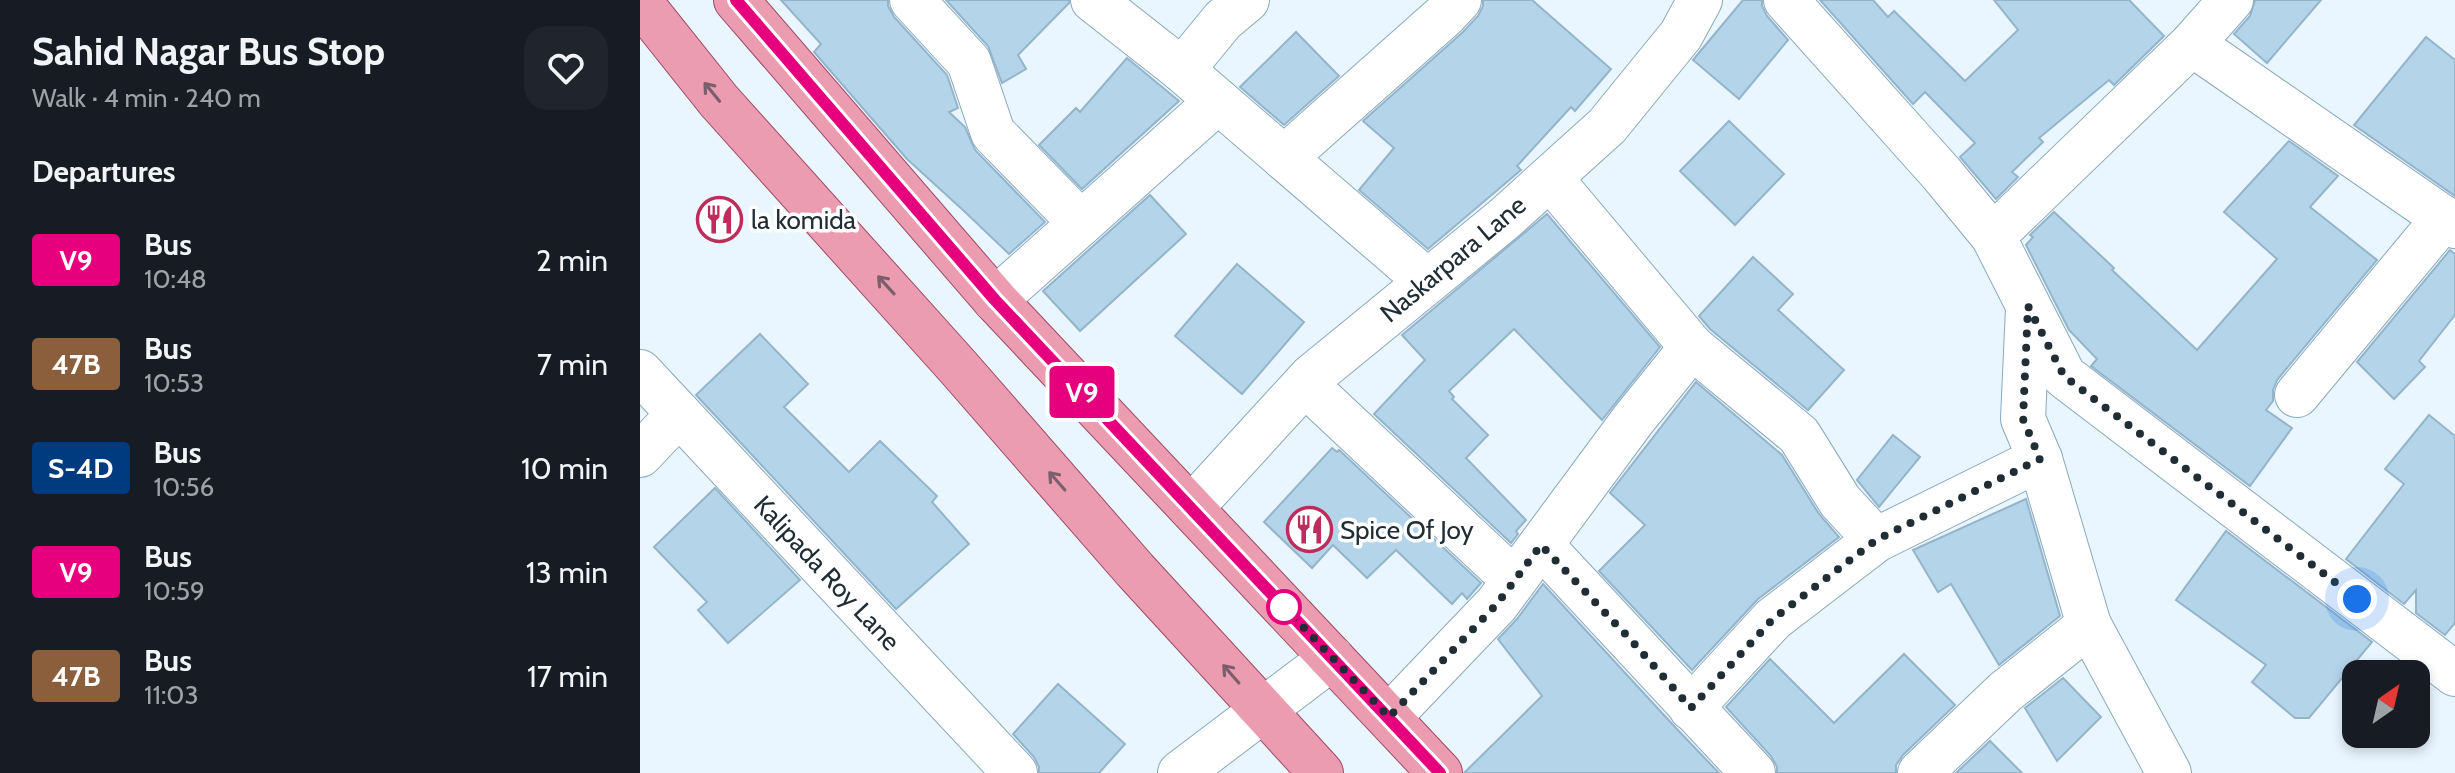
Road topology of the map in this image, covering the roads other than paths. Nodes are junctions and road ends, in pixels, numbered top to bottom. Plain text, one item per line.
1 (736, 0) edge
2 (912, 0) edge
3 (1093, 0) edge
4 (1247, 0) edge
5 (1700, 0) edge
6 (1786, 0) edge
7 (2231, 0) edge
8 (640, 2) edge
9 (1444, 5) edge
10 (2192, 44) junction
11 (1182, 70) junction
12 (1218, 101) junction
13 (1284, 158) junction
14 (1550, 178) junction
15 (2449, 222) edge
16 (1081, 223) junction
17 (1993, 236) junction
18 (1427, 281) junction
19 (995, 300) junction
20 (2028, 306) junction
21 (1692, 347) junction
22 (640, 372) edge
23 (1305, 384) junction
24 (2297, 395) dead end
25 (679, 414) junction
26 (640, 455) edge
27 (2040, 459) junction
28 (1191, 508) junction
29 (1876, 540) junction
30 (1541, 545) junction
31 (1514, 580) junction
32 (2089, 625) junction
33 (1332, 658) junction
34 (2455, 674) edge
35 (1691, 708) junction
36 (1263, 710) junction
37 (1389, 717) junction
38 (1015, 773) edge
39 (1180, 773) edge
40 (1321, 773) edge
41 (1440, 773) edge
42 (1753, 773) edge
43 (1920, 773) edge
44 (2169, 773) edge

1 - 19 main road
2 - 16 street
3 - 11 street
4 - 11 street
5 - 14 street, Naskarpara Lane
6 - 17 street
7 - 10 street
36 -> 8 main road
9 - 13 street
10 - 15 street
10 - 17 street
11 - 12 street
12 - 13 street
12 - 16 street
13 - 18 street
14 - 18 street, Naskarpara Lane
14 - 21 street
15 - 24 street
16 - 19 street
17 - 20 street
18 - 23 street, Naskarpara Lane
19 - 28 main road
20 - 27 street
20 - 34 street
21 - 29 street
21 - 30 street
22 - 25 street, Kalipada Roy Lane
23 - 28 street, Naskarpara Lane
23 - 31 street
25 - 26 street
25 - 38 street, Kalipada Roy Lane
27 - 29 street
27 - 32 street
28 - 33 main road
29 - 35 street
30 - 31 street
30 - 35 street
31 - 37 street
32 - 43 street
32 - 44 street
33 - 36 street
33 - 37 main road
35 - 42 street
36 - 39 street
36 - 40 main road
37 - 41 main road

